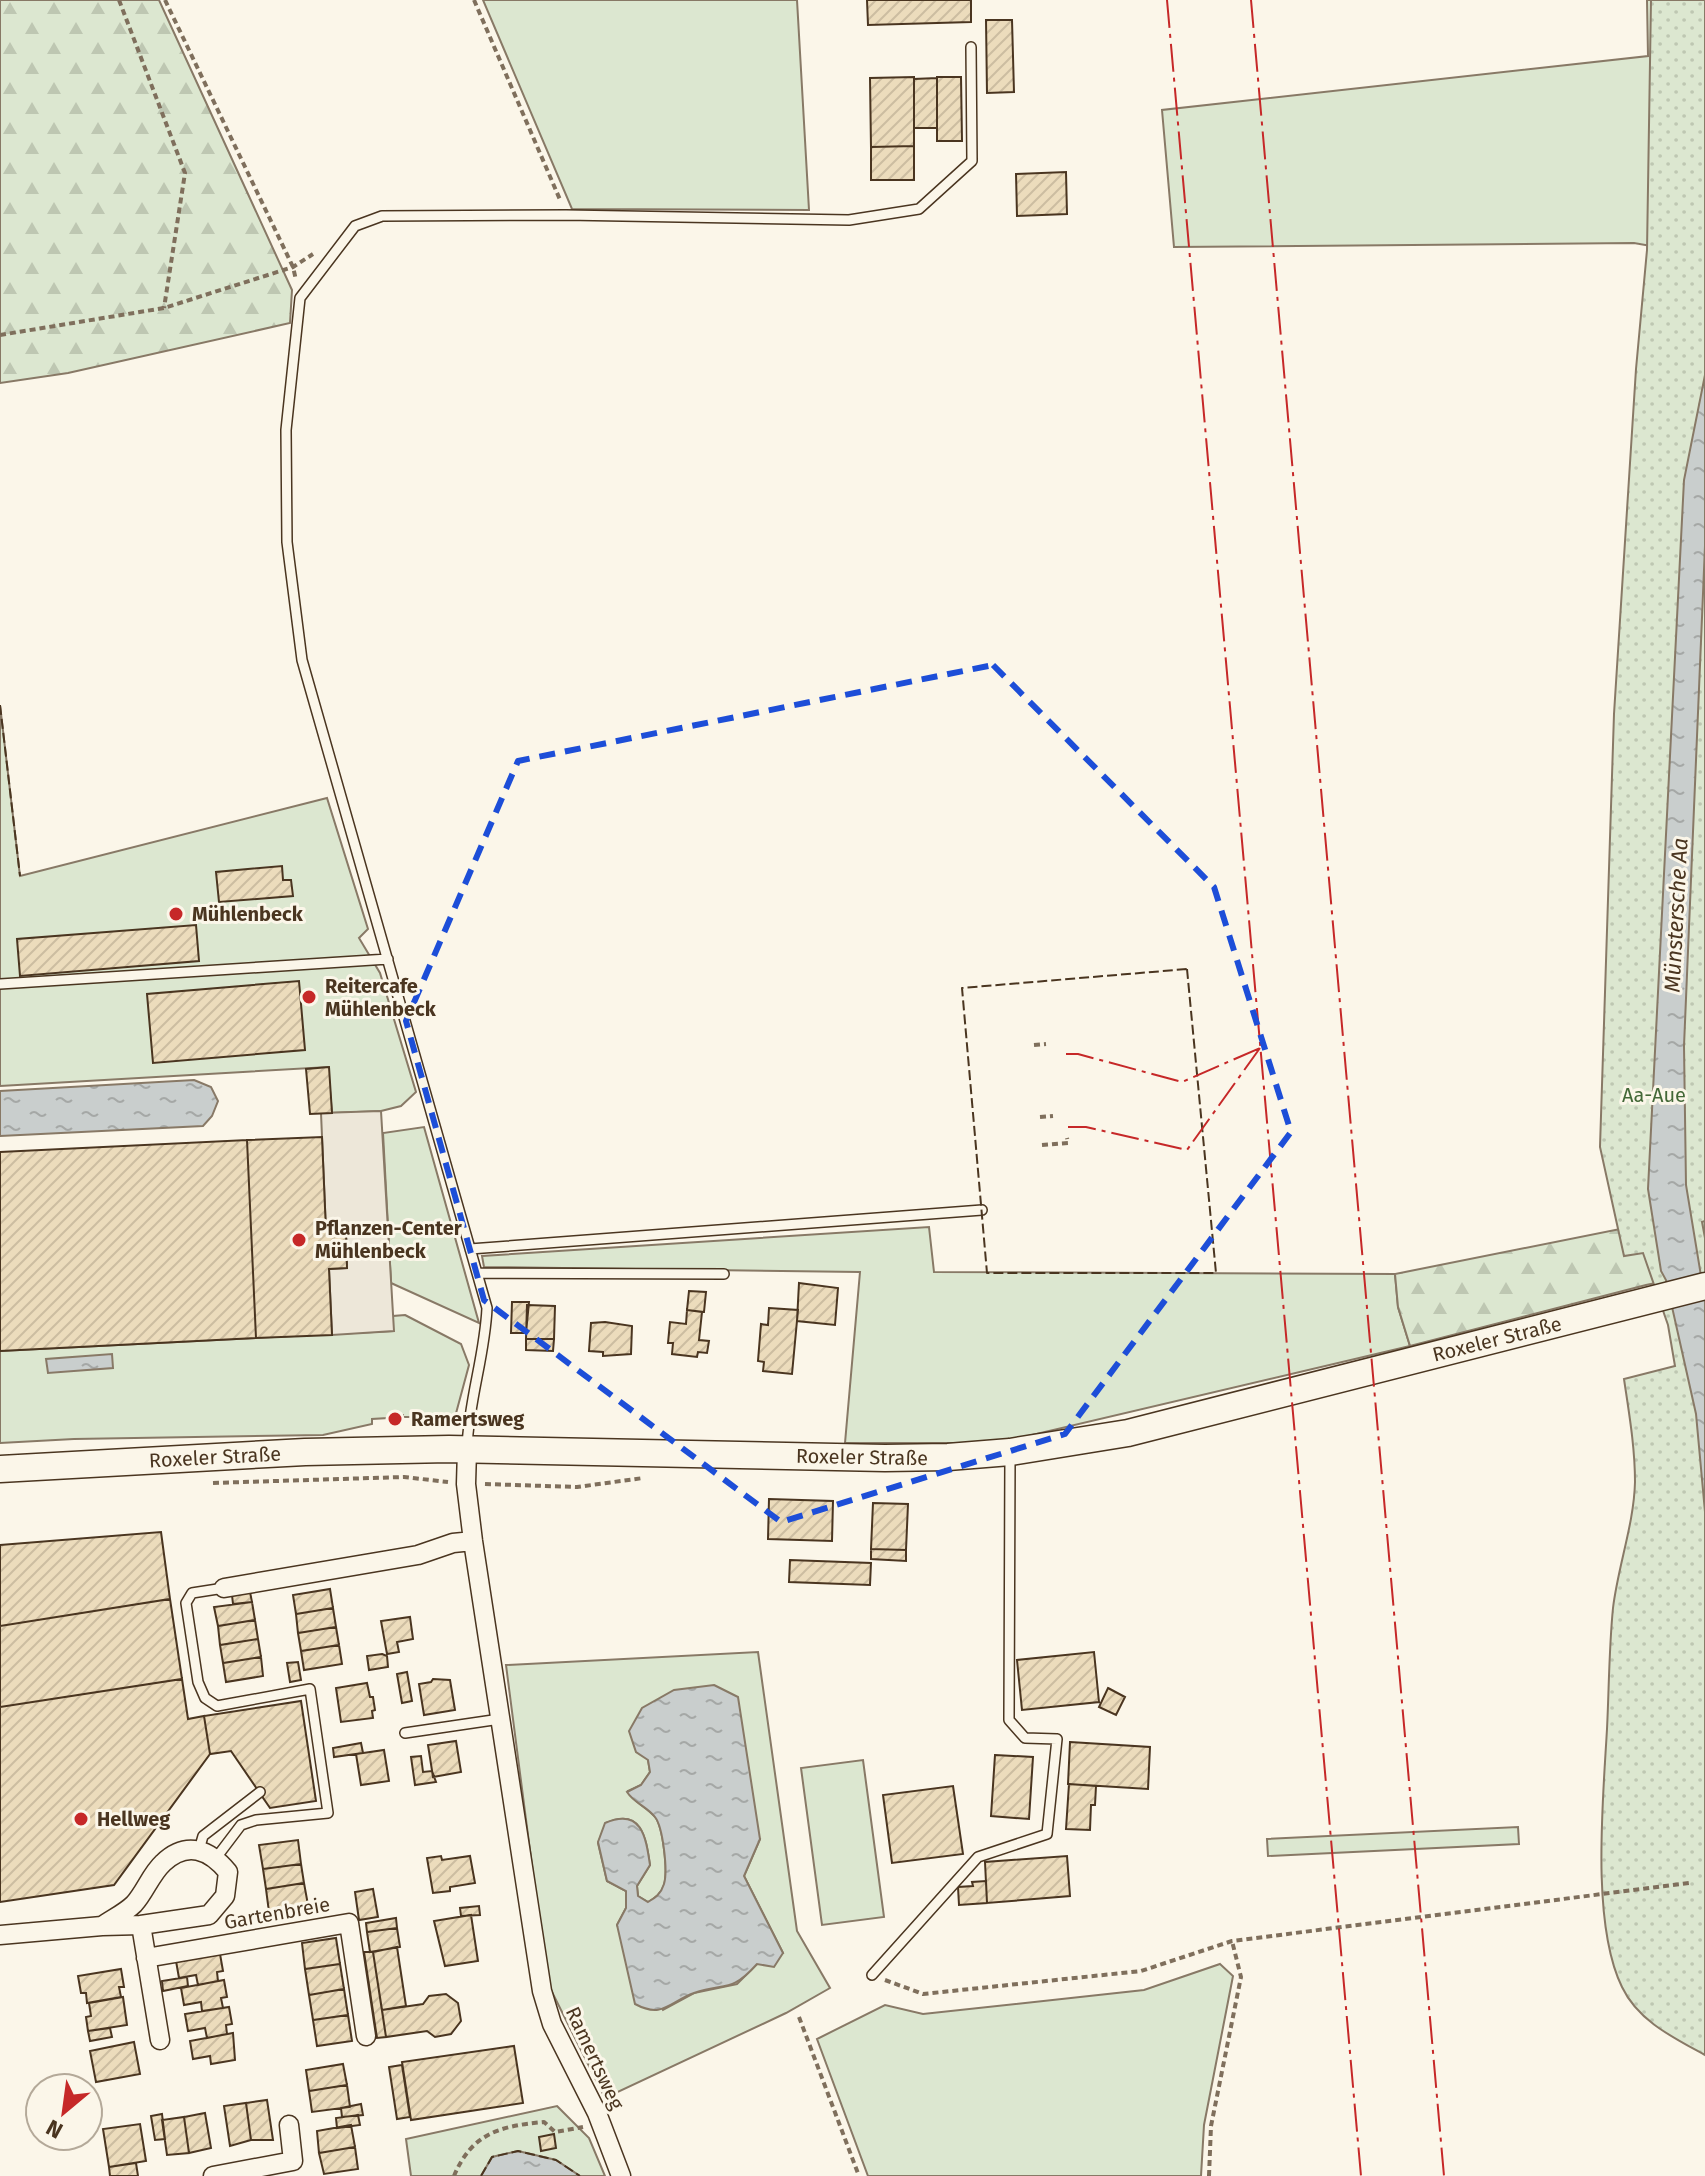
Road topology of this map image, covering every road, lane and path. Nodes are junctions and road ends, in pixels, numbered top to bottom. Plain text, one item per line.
1 (119, 0) edge
2 (165, 0) edge
3 (474, 0) edge
4 (971, 47) dead end
5 (566, 215) junction
6 (293, 267) junction
7 (300, 298) junction
8 (164, 308) junction
9 (0, 335) edge
10 (388, 959) junction
11 (0, 984) edge
12 (1046, 1044) dead end
13 (1034, 1045) dead end
14 (1053, 1116) dead end
15 (1040, 1117) dead end
16 (1067, 1138) dead end
17 (1042, 1145) dead end
18 (982, 1210) dead end
19 (470, 1249) junction
20 (477, 1273) junction
21 (724, 1274) dead end
22 (1705, 1286) edge
23 (467, 1450) junction
24 (1010, 1452) junction
25 (0, 1469) edge
26 (473, 1541) junction
27 (224, 1588) joint
28 (501, 1719) junction
29 (405, 1733) dead end
30 (260, 1792) dead end
31 (208, 1854) junction
32 (1689, 1883) dead end
33 (141, 1925) junction
34 (102, 1926) junction
35 (0, 1935) edge
36 (1232, 1941) junction
37 (146, 1958) junction
38 (872, 1975) joint
39 (799, 2017) dead end
40 (366, 2036) dead end
41 (160, 2040) dead end
42 (597, 2113) junction
43 (289, 2125) dead end
44 (294, 2169) edge
45 (213, 2176) edge
46 (454, 2176) edge
47 (621, 2176) edge
48 (859, 2176) edge
49 (1209, 2176) edge

1 - 8 path
2 - 6 path
3 - 5 path
4 - 5 lane
5 - 7 lane
6 - 7 path
6 - 8 path
7 - 10 lane
8 - 9 path
10 - 11 lane
10 - 19 lane
12 - 13 path
14 - 15 path
16 - 17 path
18 - 19 lane
19 - 20 lane
20 - 21 lane
20 - 23 lane
22 - 24 main road, Roxeler Straße
23 - 24 main road, Roxeler Straße
23 - 25 main road, Roxeler Straße
23 - 26 street, Ramertsweg
24 - 38 lane
26 - 27 street
26 - 28 street, Ramertsweg
27 - 31 lane
28 - 29 lane
28 - 42 street, Ramertsweg
30 - 31 lane
31 - 33 street, Gartenbreie
31 - 34 street, Gartenbreie
32 - 36 path
33 - 34 street, Gartenbreie
33 - 37 street
34 - 35 street, Gartenbreie
36 - 38 path
36 - 49 path
37 - 40 street, Gartenbreie
37 - 41 street
39 - 48 path
42 - 46 path
42 - 47 street, Ramertsweg
43 - 44 street
44 - 45 street

